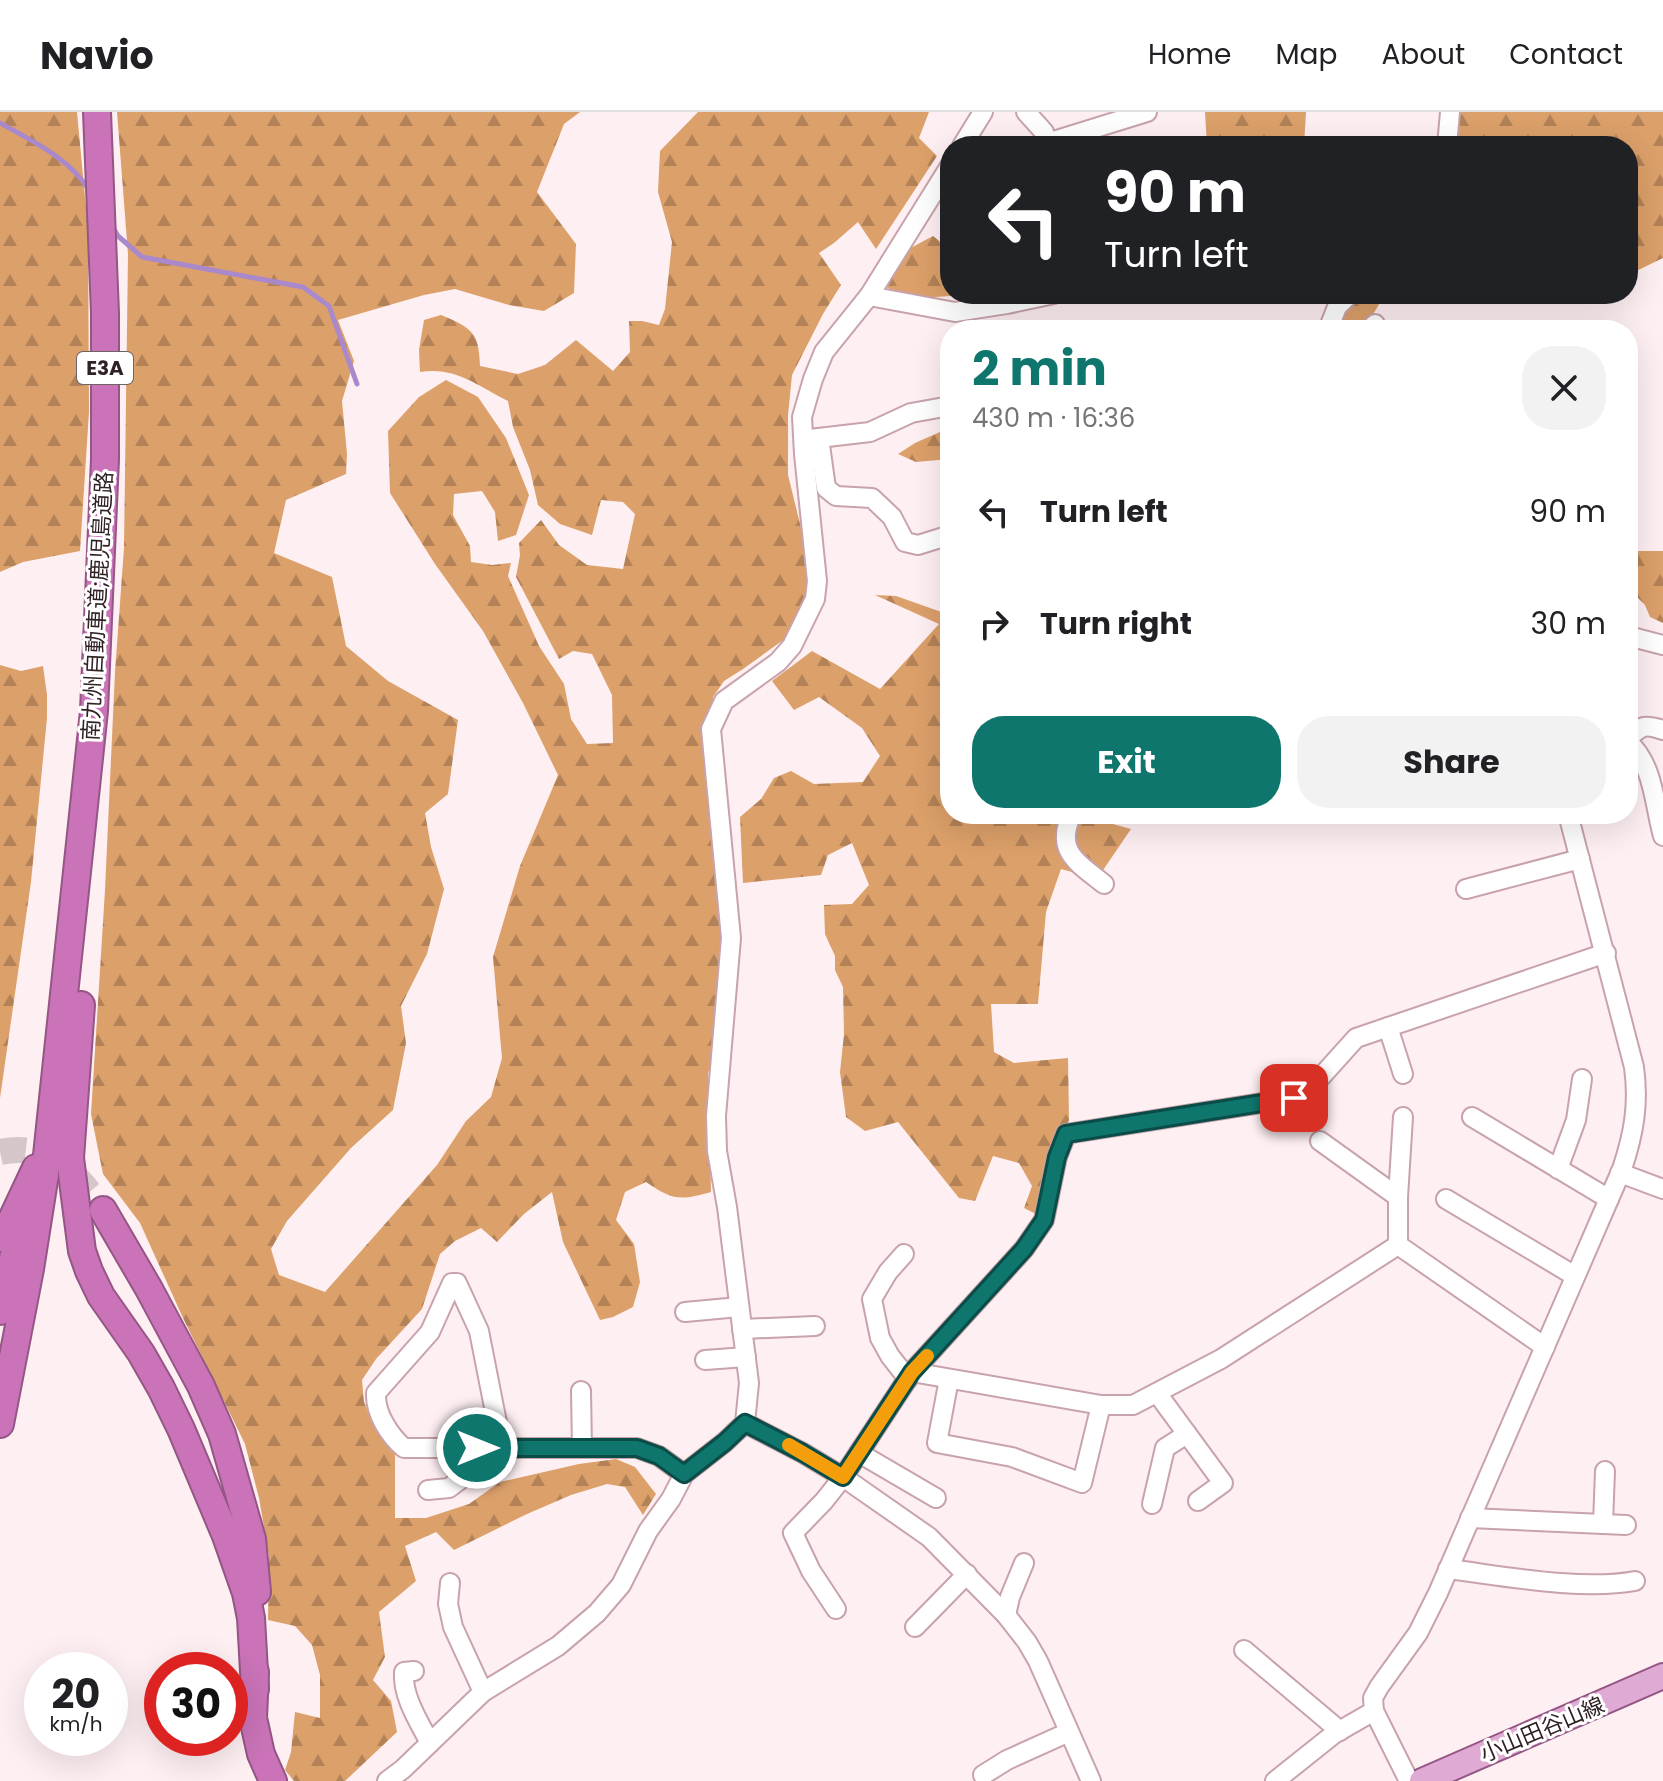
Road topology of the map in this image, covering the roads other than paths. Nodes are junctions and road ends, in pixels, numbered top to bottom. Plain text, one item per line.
1 (97, 112) edge
2 (983, 112) edge
3 (1026, 112) edge
4 (1147, 112) edge
5 (1450, 112) edge
6 (968, 136) edge
7 (1044, 136) edge
8 (1075, 136) edge
9 (1448, 136) edge
10 (940, 182) edge
11 (869, 296) junction
12 (1007, 304) edge
13 (940, 408) edge
14 (811, 439) junction
15 (940, 538) edge
16 (1638, 639) edge
17 (1663, 645) edge
18 (94, 711) junction
19 (1638, 729) edge
20 (1663, 730) edge
21 (1638, 751) edge
22 (1067, 824) edge
23 (1571, 824) edge
24 (1663, 836) edge
25 (1580, 859) junction
26 (1104, 884) dead end
27 (1466, 889) dead end
28 (1606, 953) junction
29 (1388, 1027) junction
30 (1403, 1074) dead end
31 (1582, 1079) dead end
32 (55, 1098) junction
33 (1403, 1117) dead end
34 (1472, 1117) dead end
35 (1320, 1141) dead end
36 (36, 1168) junction
37 (1558, 1169) junction
38 (1620, 1173) junction
39 (1663, 1189) edge
40 (1398, 1197) junction
41 (1446, 1199) dead end
42 (1609, 1199) junction
43 (103, 1210) tunnel mouth
44 (0, 1245) edge
45 (1398, 1245) junction
46 (904, 1254) dead end
47 (1575, 1276) junction
48 (739, 1307) junction
49 (0, 1311) edge
50 (685, 1312) dead end
51 (815, 1326) dead end
52 (742, 1329) junction
53 (1545, 1347) junction
54 (746, 1357) junction
55 (705, 1360) dead end
56 (910, 1376) junction
57 (949, 1379) junction
58 (581, 1391) dead end
59 (1157, 1393) junction
60 (1101, 1405) junction
61 (745, 1423) junction
62 (0, 1424) edge
63 (1187, 1434) junction
64 (502, 1448) junction
65 (582, 1448) junction
66 (859, 1453) junction
67 (1605, 1471) dead end
68 (684, 1474) junction
69 (843, 1477) junction
70 (428, 1490) dead end
71 (936, 1498) dead end
72 (1198, 1501) dead end
73 (1152, 1504) dead end
74 (1470, 1518) junction
75 (1603, 1524) junction
76 (1626, 1525) dead end
77 (1024, 1563) dead end
78 (1448, 1569) junction
79 (967, 1574) junction
80 (1635, 1581) dead end
81 (450, 1583) dead end
82 (836, 1609) dead end
83 (1006, 1615) junction
84 (915, 1627) dead end
85 (1244, 1650) dead end
86 (414, 1671) dead end
87 (1663, 1676) edge
88 (255, 1689) junction
89 (483, 1692) junction
90 (1374, 1711) junction
91 (1340, 1731) junction
92 (1069, 1732) junction
93 (430, 1743) junction
94 (983, 1775) dead end
95 (273, 1781) edge
96 (387, 1781) edge
97 (1091, 1781) edge
98 (1275, 1781) edge
99 (1409, 1781) edge
100 (1422, 1781) edge

1 - 18 highway, 南九州自動車道;鹿児島道路 / E3A
2 - 6 street
3 - 7 street
4 - 8 street
5 - 9 street
10 - 11 street
11 - 12 street
11 - 14 street
13 - 14 street
14 - 15 street
14 - 48 street
16 - 17 street
18 - 32 highway, 南九州自動車道;鹿児島道路 / E3A
18 - 88 highway
19 - 20 street
21 - 24 street
22 - 26 street
23 - 25 street
25 - 27 street
25 - 28 street
28 - 29 street
28 - 38 street
29 - 30 street
29 - 56 street
31 - 37 street
32 - 36 highway, 南九州自動車道;鹿児島道路 / E3A
32 - 62 highway, 南九州自動車道;鹿児島道路 / E3A
33 - 40 street
34 - 37 street
35 - 40 street
36 - 44 highway
36 - 49 highway, 南九州自動車道;鹿児島道路 / E3A
37 - 42 street
38 - 39 street
38 - 42 street
40 - 45 street
41 - 47 street
42 - 47 street
43 - 88 highway
45 - 53 street
45 - 59 street
46 - 56 street
47 - 53 street
48 - 50 street
48 - 52 street
51 - 52 street
52 - 54 street
53 - 74 street
54 - 55 street
54 - 61 street
56 - 57 street
56 - 66 street
57 - 60 street
57 - 60 street
58 - 65 street
59 - 60 street
59 - 63 street
61 - 68 street
61 - 69 street
63 - 72 street
63 - 73 street
64 - 64 street
64 - 65 street
64 - 70 street
65 - 68 street
66 - 69 street
66 - 71 street
67 - 75 street
68 - 89 street
69 - 79 street
69 - 82 street
74 - 75 street
74 - 78 street
75 - 76 street
77 - 83 street
78 - 80 street
78 - 90 street
79 - 83 street
79 - 84 street
81 - 89 street
83 - 92 street
85 - 91 street
86 - 93 street
87 - 100 main road, 小山田谷山線
88 - 95 highway
89 - 93 street
90 - 91 street
90 - 99 street
91 - 98 street
92 - 94 street
92 - 97 street
93 - 96 street

